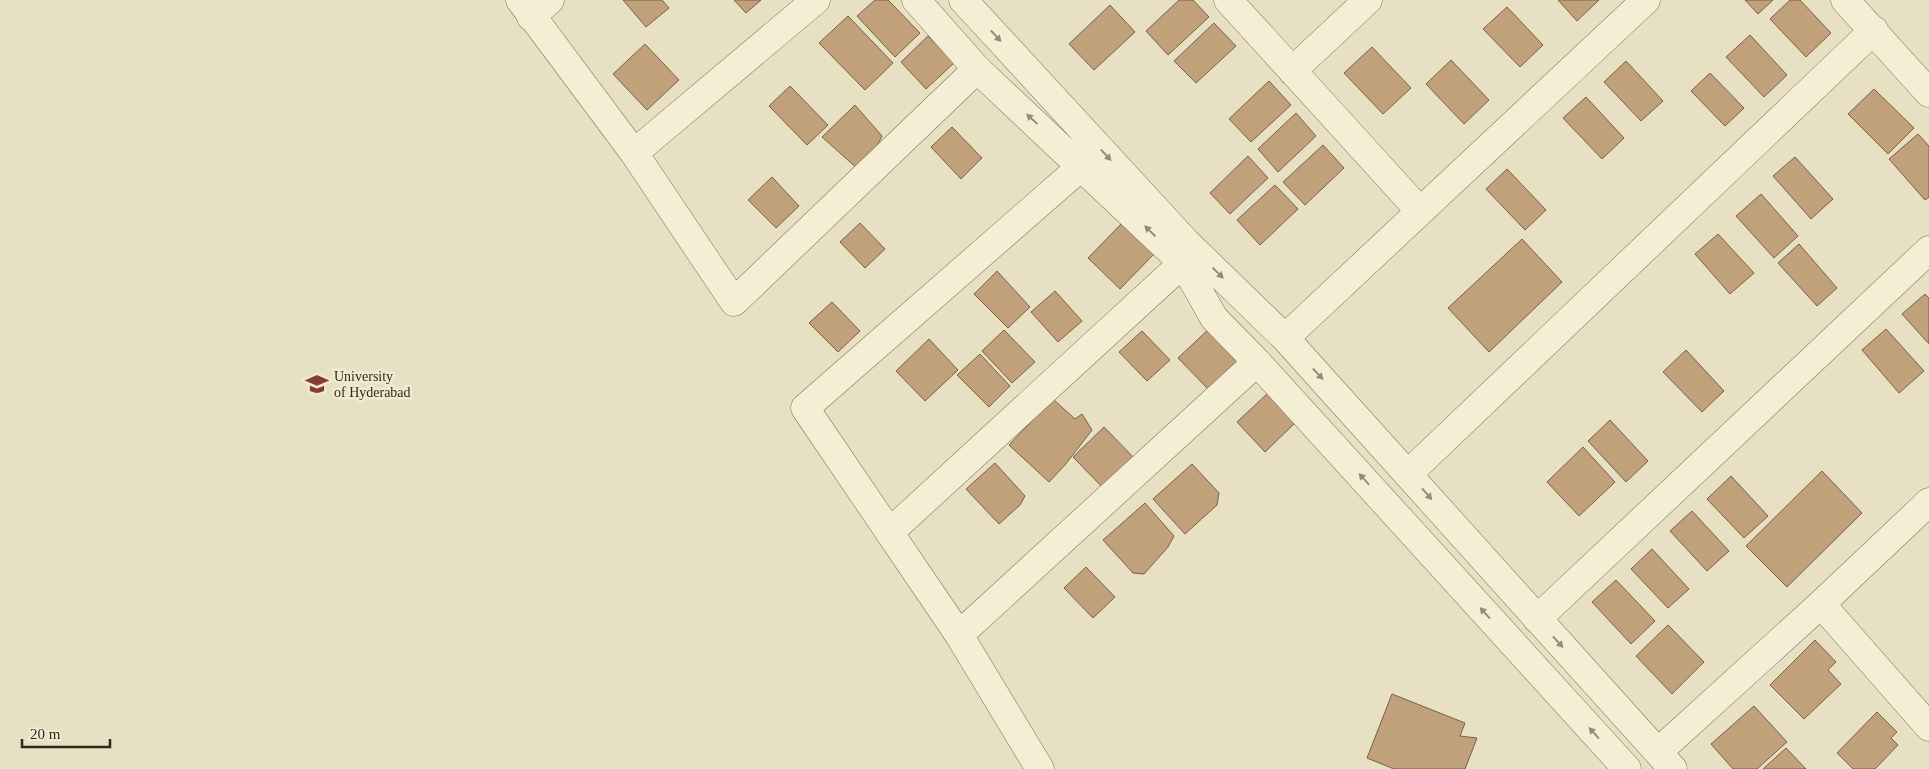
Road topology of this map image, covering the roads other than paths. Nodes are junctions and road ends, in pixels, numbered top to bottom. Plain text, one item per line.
1 (816, 0) edge
2 (916, 0) edge
3 (963, 0) edge
4 (1228, 0) edge
5 (1368, 0) edge
6 (1646, 0) edge
7 (1846, 0) edge
8 (533, 6) edge
9 (1874, 30) junction
10 (977, 69) junction
11 (1292, 71) junction
12 (1929, 93) edge
13 (634, 153) junction
14 (1082, 166) junction
15 (1419, 210) junction
16 (1929, 250) edge
17 (1183, 263) junction
18 (1240, 295) junction
19 (1214, 318) junction
20 (1285, 338) junction
21 (1257, 362) junction
22 (1409, 473) junction
23 (1929, 502) edge
24 (890, 532) junction
25 (1821, 604) junction
26 (1537, 619) junction
27 (959, 635) junction
28 (1929, 726) edge
29 (1665, 761) edge
30 (1040, 769) edge
31 (1627, 769) edge

1 - 13 street
2 - 10 street
3 -> 18 street
4 - 11 street
5 - 11 street
6 - 15 street
7 - 9 street
8 - 13 street
9 - 12 street
9 - 22 street
10 - 13 street
14 -> 10 street
11 - 15 street
17 -> 14 street
14 - 24 street
15 - 20 street
16 - 26 street
17 - 19 street
17 - 24 street
18 - 19 street
18 - 20 street
19 - 21 street
20 -> 22 street
21 - 27 street
31 -> 21 street
22 -> 26 street
23 - 25 street
24 - 27 street
25 - 28 street
25 - 29 street
26 -> 29 street
27 - 30 street

